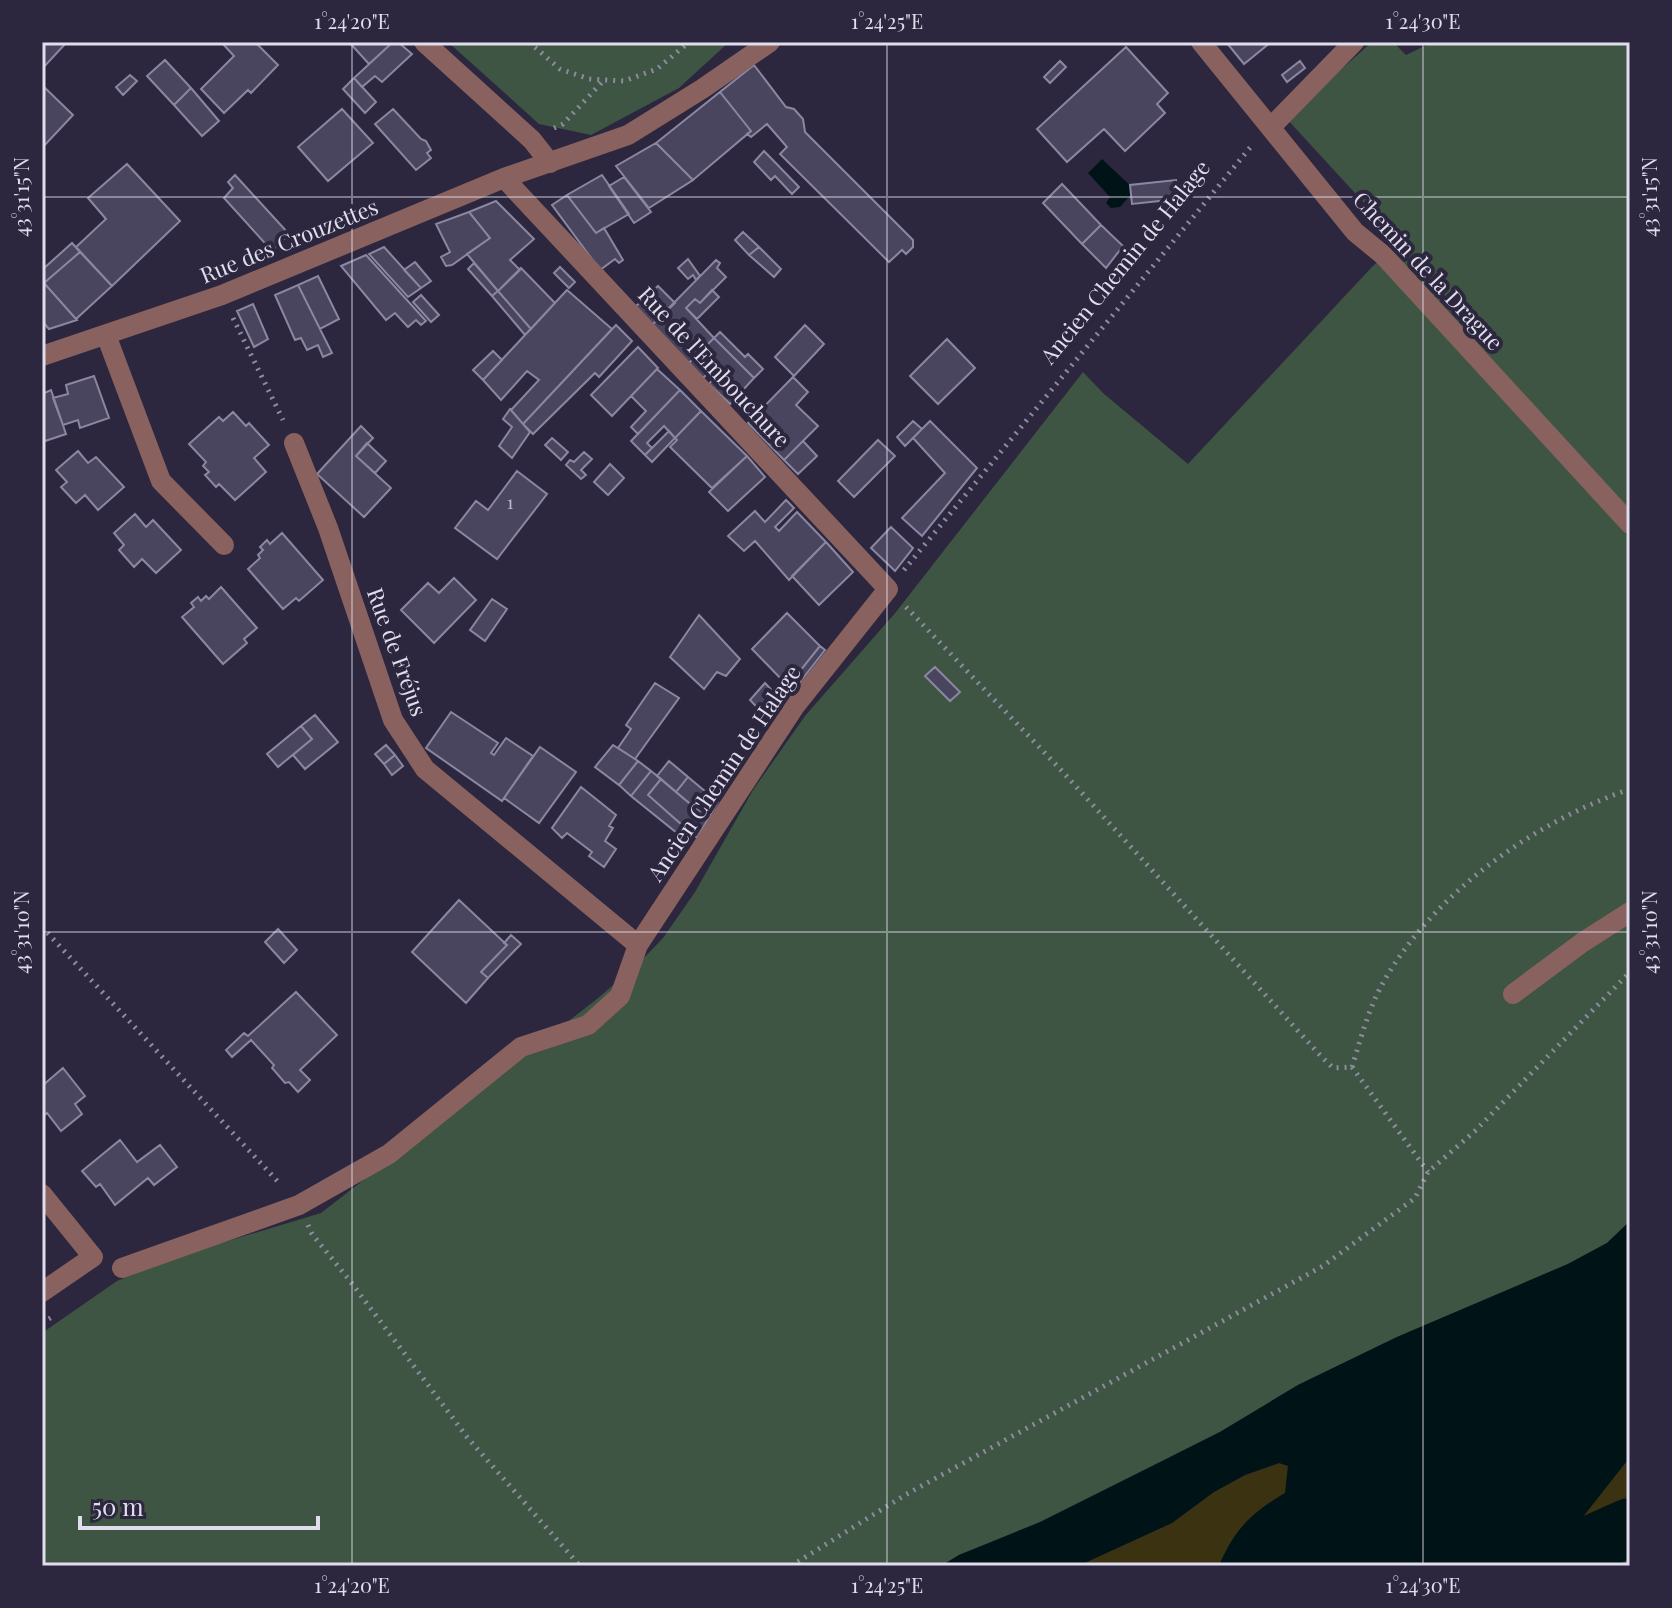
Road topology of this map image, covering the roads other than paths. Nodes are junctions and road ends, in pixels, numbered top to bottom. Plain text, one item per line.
1 (424, 42) edge
2 (770, 42) edge
3 (1201, 42) edge
4 (1354, 42) edge
5 (1271, 127) junction
6 (550, 163) junction
7 (504, 178) junction
8 (106, 335) junction
9 (42, 356) edge
10 (294, 443) road end
11 (1630, 524) edge
12 (224, 545) dead end
13 (888, 589) joint
14 (1630, 912) edge
15 (638, 945) junction
16 (1513, 994) dead end
17 (42, 1194) edge
18 (122, 1268) dead end
19 (42, 1292) edge

1 - 6 street
2 - 6 street, Rue des Crouzettes
3 - 5 street, Chemin de la Drague
4 - 5 street
5 - 11 street, Chemin de la Drague
6 - 7 street, Rue des Crouzettes
7 - 8 street, Rue des Crouzettes
7 - 13 street, Rue de l'Embouchure
8 - 9 street, Rue des Crouzettes
8 - 12 street
10 - 15 street, Rue de Fréjus
13 - 15 street, Ancien Chemin de Halage
14 - 16 street
15 - 18 street, Ancien Chemin de Halage
17 - 19 street

